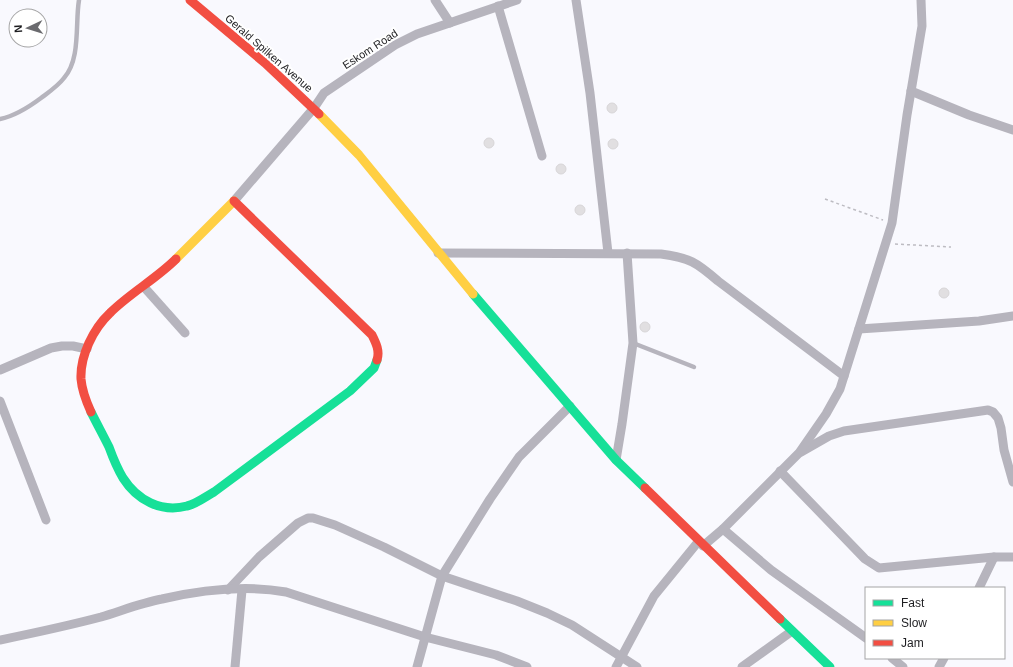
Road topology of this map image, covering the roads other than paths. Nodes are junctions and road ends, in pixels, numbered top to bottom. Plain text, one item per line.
1 (79, 0) edge
2 (190, 0) edge
3 (435, 0) edge
4 (517, 0) edge
5 (576, 0) edge
6 (922, 0) edge
7 (498, 6) junction
8 (450, 23) junction
9 (911, 91) junction
10 (314, 108) junction
11 (0, 119) edge
12 (1013, 130) edge
13 (542, 156) dead end
14 (234, 201) junction
15 (438, 253) junction
16 (608, 253) junction
17 (627, 254) junction
18 (144, 287) junction
19 (1013, 316) edge
20 (859, 329) junction
21 (186, 333) dead end
22 (633, 344) junction
23 (87, 349) junction
24 (694, 367) dead end
25 (0, 370) edge
26 (844, 376) junction
27 (0, 401) edge
28 (570, 406) junction
29 (799, 453) junction
30 (616, 460) junction
31 (780, 471) junction
32 (1013, 482) edge
33 (46, 520) dead end
34 (723, 529) junction
35 (701, 544) junction
36 (994, 557) junction
37 (1013, 557) edge
38 (442, 576) junction
39 (979, 587) edge
40 (228, 590) junction
41 (242, 590) junction
42 (792, 631) junction
43 (425, 637) junction
44 (865, 637) edge
45 (0, 640) edge
46 (622, 656) junction
47 (893, 659) edge
48 (235, 667) edge
49 (417, 667) edge
50 (527, 667) edge
51 (616, 667) edge
52 (637, 667) edge
53 (742, 667) edge
54 (830, 667) edge
55 (903, 667) edge

1 - 11 lane
2 - 10 street, Gerald Spilken Avenue
3 - 8 street
4 - 7 street, Eskom Road
5 - 16 street
6 - 9 street
7 - 8 street, Eskom Road
7 - 13 street
8 - 10 street, Eskom Road
9 - 12 street
9 - 20 street
10 - 14 street, Eskom Road
10 - 15 street, Gerald Spilken Avenue
14 - 18 street
14 - 23 street
15 - 16 street
15 - 28 street, Gerald Spilken Avenue
16 - 17 street
17 - 22 street
17 - 26 street
18 - 21 street
18 - 23 street
19 - 20 street
20 - 26 street
22 - 24 lane
22 - 30 street
23 - 25 street
26 - 29 street
27 - 33 street
28 - 30 street, Gerald Spilken Avenue
28 - 38 street
29 - 31 street
29 - 32 street
30 - 35 street, Gerald Spilken Avenue
31 - 34 street
31 - 36 street
34 - 35 street
34 - 44 street
35 - 42 street, Gerald Spilken Avenue
35 - 46 street
36 - 37 street
36 - 39 street
38 - 40 street
38 - 43 street
38 - 46 street
40 - 41 street
40 - 45 street
41 - 43 street
41 - 48 street
42 - 53 street
42 - 54 street, Gerald Spilken Avenue
43 - 49 street
43 - 50 street
46 - 51 street
46 - 52 street
47 - 55 street

